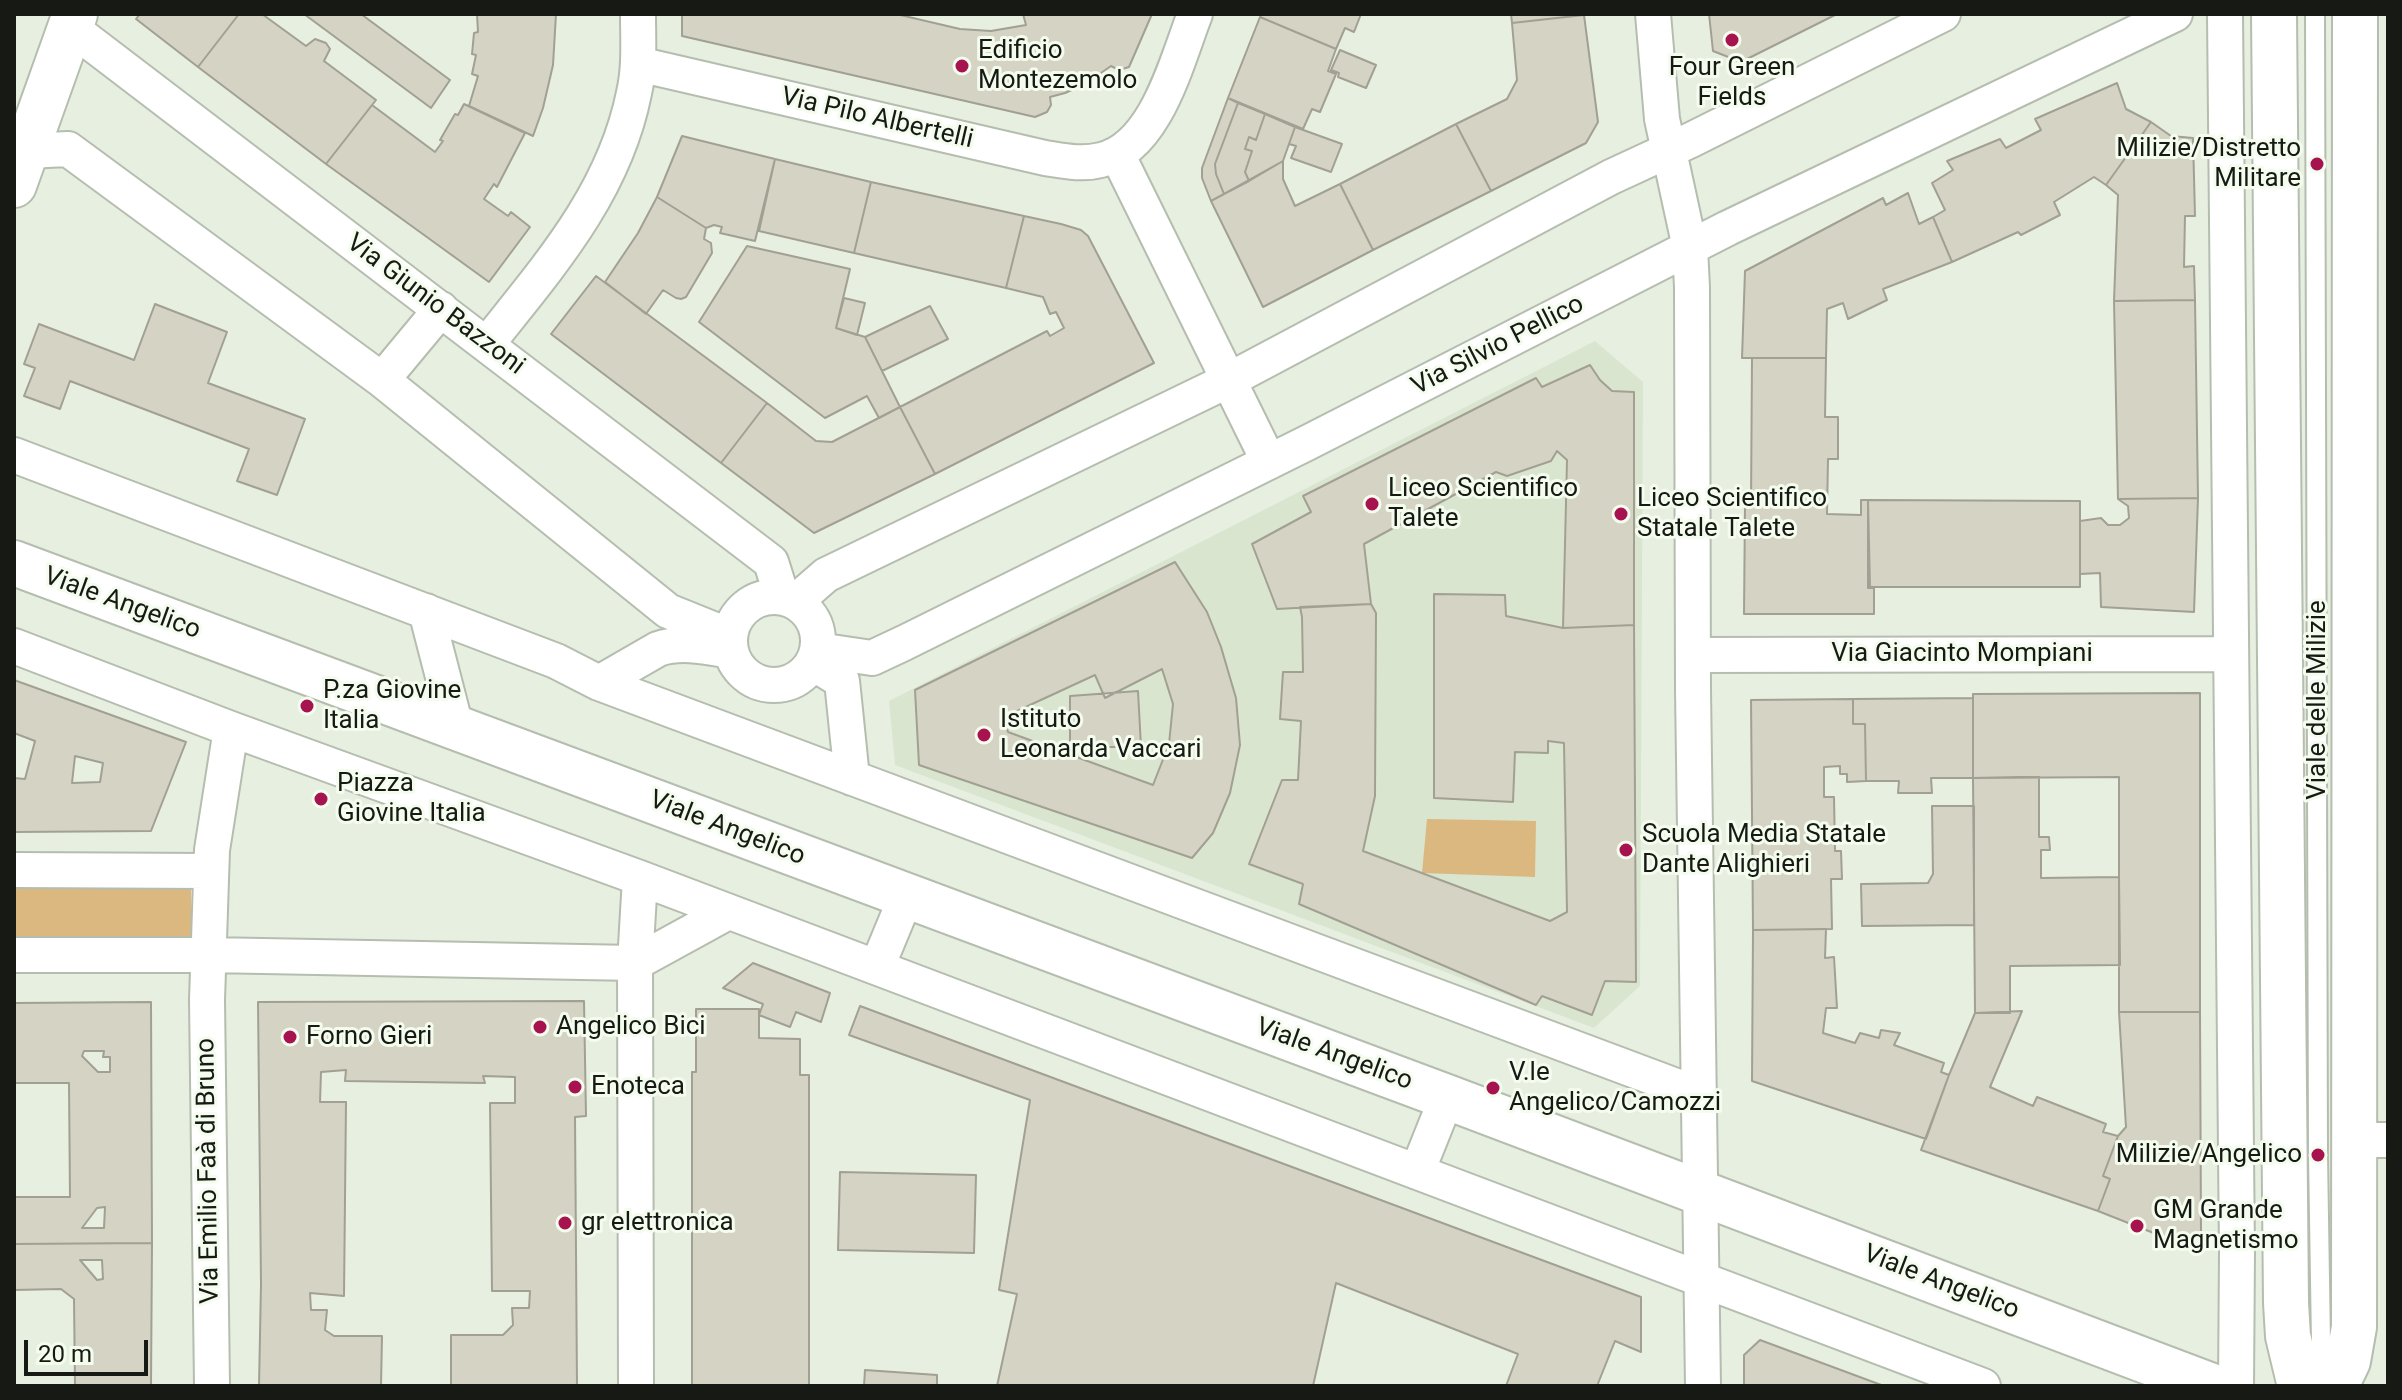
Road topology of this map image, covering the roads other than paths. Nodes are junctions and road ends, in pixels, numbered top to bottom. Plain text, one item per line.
1 (638, 14) edge
2 (1195, 14) edge
3 (1653, 14) edge
4 (1943, 14) edge
5 (2175, 14) edge
6 (2225, 14) edge
7 (2274, 14) edge
8 (2315, 14) edge
9 (2355, 14) edge
10 (72, 20) edge
11 (638, 64) junction
12 (1668, 150) junction
13 (1117, 154) junction
14 (18, 160) edge
15 (1690, 248) junction
16 (441, 309) junction
17 (2229, 325) junction
18 (487, 344) junction
19 (2277, 361) junction
20 (382, 380) junction
21 (1229, 380) junction
22 (14, 455) edge
23 (1269, 462) junction
24 (14, 563) edge
25 (788, 599) junction
26 (426, 611) junction
27 (730, 644) junction
28 (14, 646) edge
29 (2230, 654) junction
30 (1693, 655) junction
31 (815, 657) junction
32 (599, 683) junction
33 (456, 727) junction
34 (231, 729) junction
35 (852, 778) junction
36 (14, 870) edge
37 (211, 871) junction
38 (640, 878) junction
39 (906, 897) junction
40 (728, 912) junction
41 (2234, 954) junction
42 (2282, 954) junction
43 (14, 955) edge
44 (209, 955) junction
45 (635, 963) junction
46 (877, 967) junction
47 (1700, 1095) junction
48 (1447, 1097) junction
49 (2371, 1140) edge
50 (1417, 1172) junction
51 (1699, 1193) junction
52 (1701, 1280) junction
53 (212, 1386) edge
54 (636, 1386) edge
55 (1703, 1386) edge
56 (1983, 1386) edge
57 (2212, 1386) edge
58 (2236, 1386) edge
59 (2300, 1386) edge
60 (2320, 1386) edge
61 (2336, 1386) edge

1 - 11 street
2 - 13 street
3 - 12 street
4 - 12 street
5 - 15 street, Via Silvio Pellico
6 - 17 street
7 - 19 street, Viale delle Milizie
8 - 60 lane, Viale delle Milizie
9 - 49 street, Viale delle Milizie
10 - 14 street
10 - 16 street, Via Giunio Bazzoni
11 - 13 street, Via Pilo Albertelli
11 - 18 street
12 - 15 street
12 - 21 street
13 - 21 street
14 - 20 street
15 - 23 street, Via Silvio Pellico
15 - 30 street
16 - 18 street, Via Giunio Bazzoni
16 - 20 street
17 - 19 street
17 - 29 street
18 - 25 street, Via Giunio Bazzoni
19 - 42 street, Viale delle Milizie
20 - 27 street
21 - 23 street
21 - 25 street
22 - 26 street
23 - 31 street, Via Silvio Pellico
24 - 33 street, Viale Angelico
25 - 27 street
25 - 31 street
26 - 32 street
26 - 33 street
27 - 31 street
27 - 32 street
28 - 34 street
29 - 30 street, Via Giacinto Mompiani
29 - 41 street
30 - 47 street
31 - 35 street
32 - 35 street
33 - 39 street, Viale Angelico
34 - 37 street
34 - 38 street
35 - 47 street
36 - 37 street
37 - 44 street
38 - 40 street
38 - 45 street
39 - 46 street
39 - 48 street, Viale Angelico
40 - 45 street
40 - 46 street
41 - 42 street
41 - 58 street
42 - 59 street, Viale delle Milizie
43 - 44 street
44 - 45 street
44 - 53 street, Via Emilio Faà di Bruno
45 - 54 street
46 - 50 street
47 - 51 street
48 - 50 street
48 - 51 street, Viale Angelico
49 - 61 street, Viale delle Milizie
50 - 52 street
51 - 52 street
51 - 57 street, Viale Angelico
52 - 55 street
52 - 56 street

